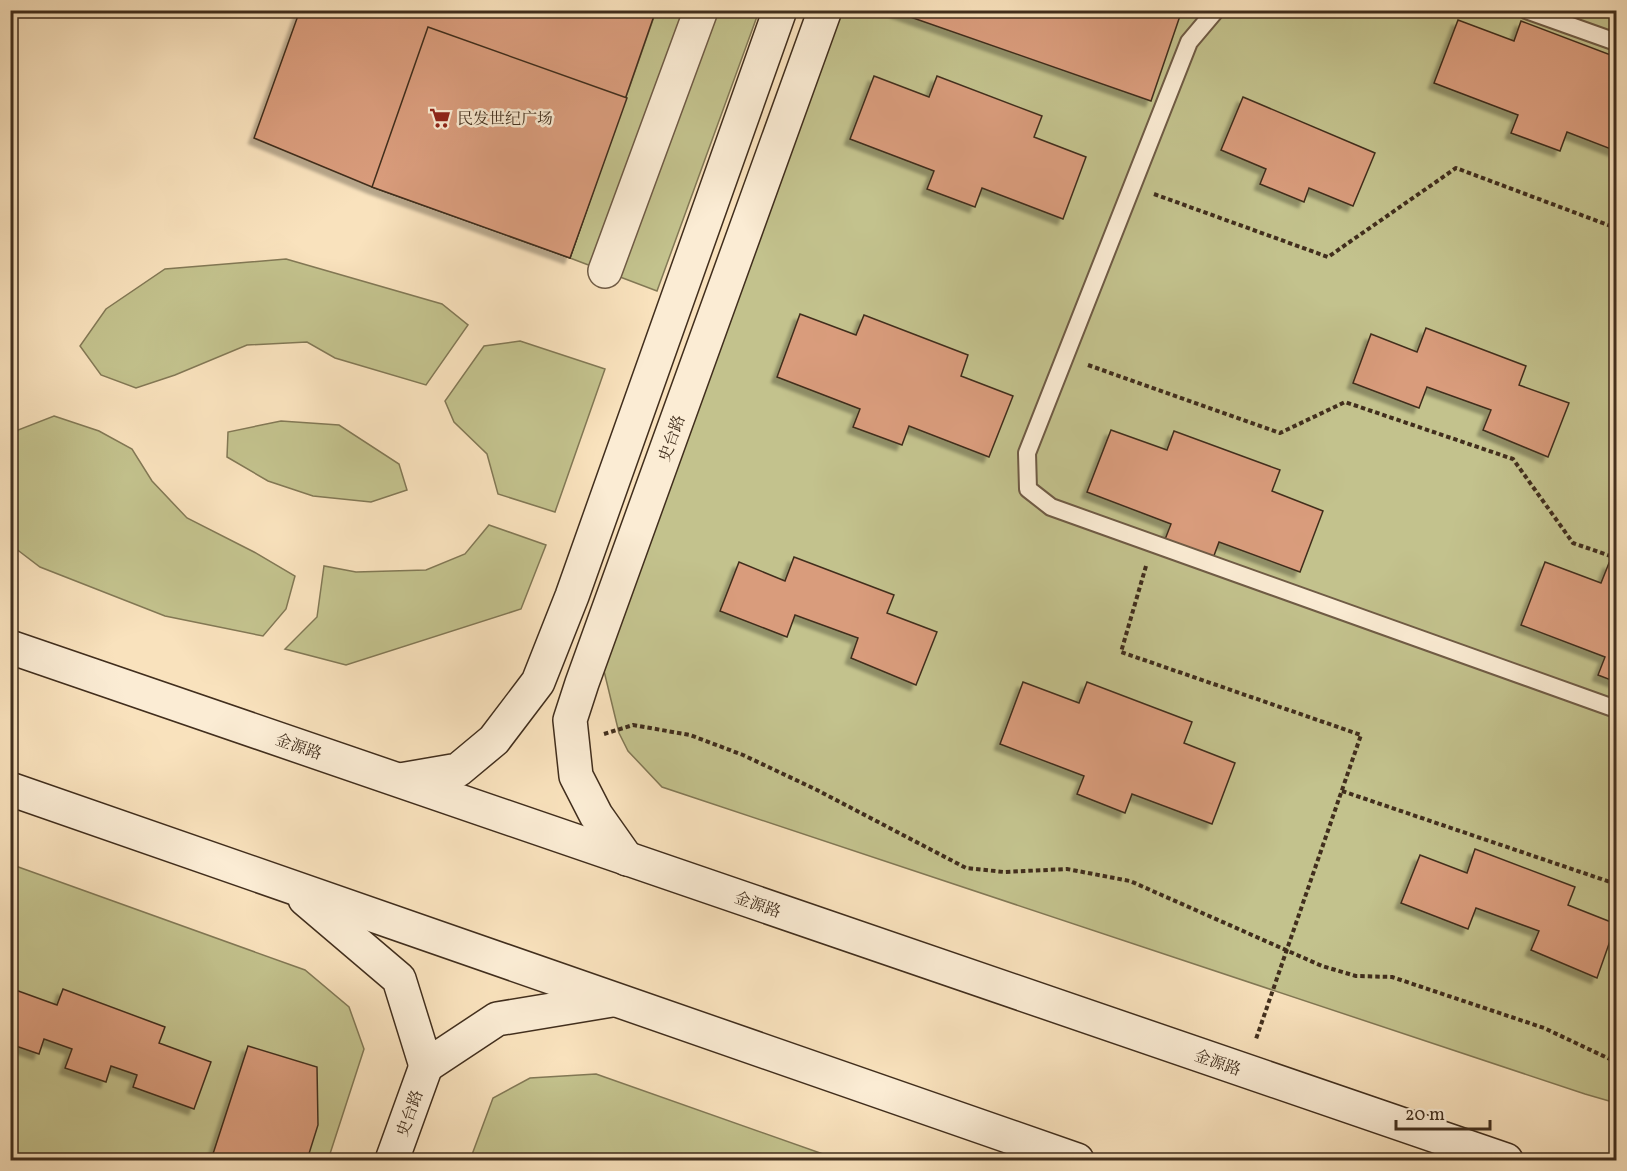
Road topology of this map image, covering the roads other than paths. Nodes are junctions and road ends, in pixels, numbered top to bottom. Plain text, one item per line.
1 (701, 10) edge
2 (780, 10) edge
3 (825, 10) edge
4 (1216, 10) edge
5 (1526, 10) edge
6 (1617, 42) edge
7 (604, 271) dead end
8 (10, 647) edge
9 (1617, 709) edge
10 (398, 781) junction
11 (10, 789) edge
12 (627, 859) junction
13 (290, 886) junction
14 (616, 1000) junction
15 (426, 1066) junction
16 (392, 1161) edge
17 (1077, 1161) edge
18 (1506, 1161) edge

1 - 7 main road
2 - 10 main road
3 - 12 main road, 史台路
4 - 9 lane
5 - 6 lane
8 - 10 main road, 金源路
10 - 12 main road, 金源路
11 - 13 main road
12 - 18 main road, 金源路
13 - 14 main road
13 - 15 main road
14 - 15 main road
14 - 17 main road
15 - 16 main road, 史台路

